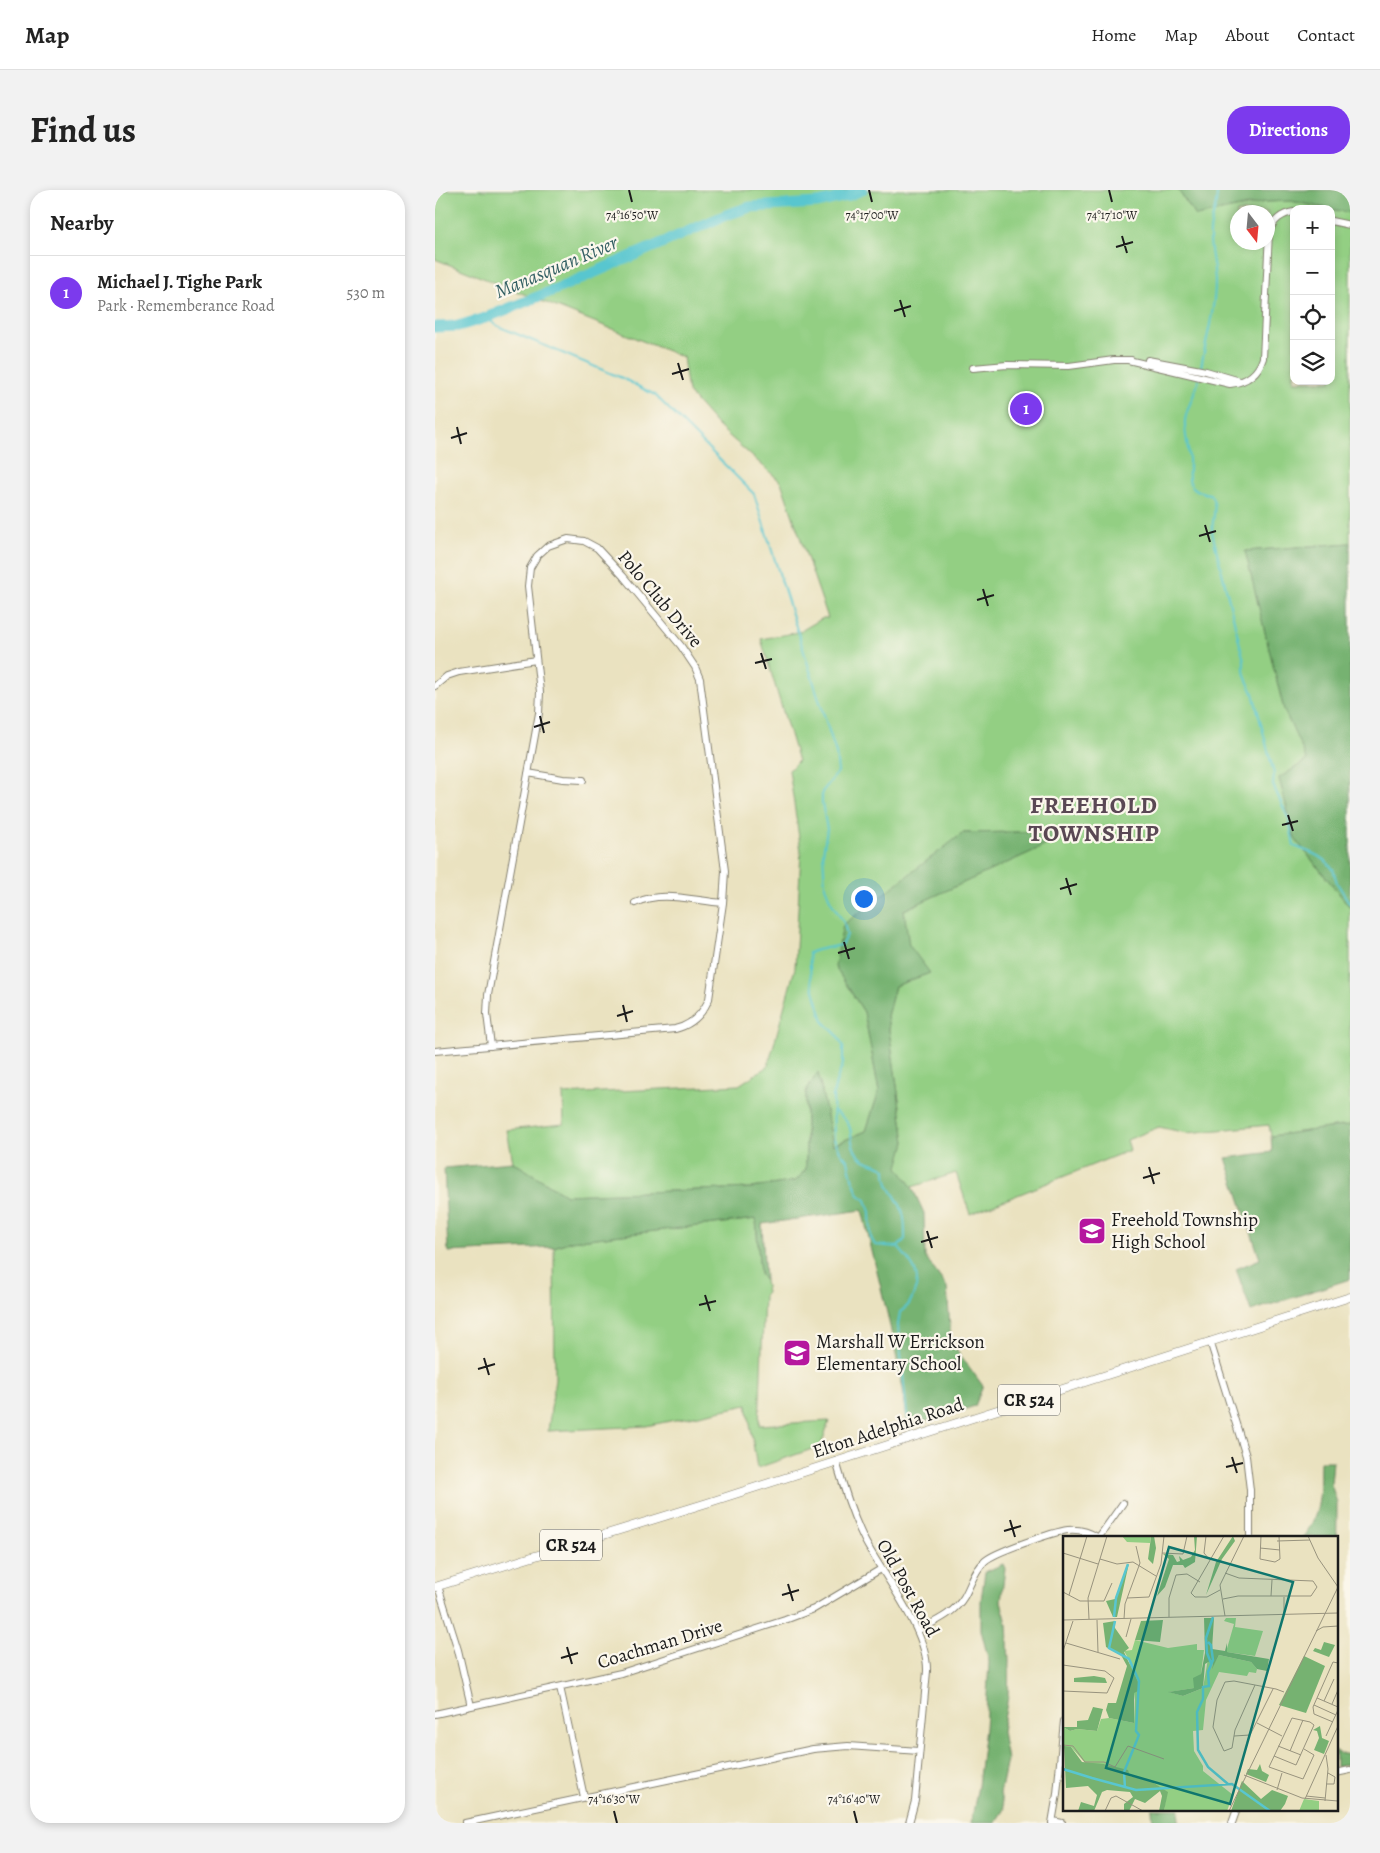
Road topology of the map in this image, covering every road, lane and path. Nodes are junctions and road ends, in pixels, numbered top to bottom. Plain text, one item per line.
1 (1290, 213) edge
2 (1335, 222) edge
3 (1350, 224) edge
4 (973, 368) dead end
5 (536, 660) junction
6 (435, 686) edge
7 (528, 774) junction
8 (583, 780) dead end
9 (635, 903) dead end
10 (723, 903) junction
11 (491, 1046) junction
12 (435, 1052) edge
13 (1350, 1297) edge
14 (1210, 1341) junction
15 (836, 1461) junction
16 (1123, 1503) dead end
17 (1096, 1536) edge
18 (1099, 1536) edge
19 (1250, 1536) edge
20 (881, 1569) junction
21 (436, 1587) edge
22 (917, 1631) junction
23 (560, 1687) junction
24 (471, 1706) junction
25 (435, 1714) edge
26 (1063, 1729) edge
27 (919, 1751) junction
28 (1350, 1770) edge
29 (1337, 1772) edge
30 (583, 1797) junction
31 (1237, 1810) edge
32 (1052, 1822) edge
33 (465, 1823) edge
34 (909, 1823) edge
35 (1062, 1823) edge
36 (1232, 1823) edge

1 - 4 street
2 - 3 street
5 - 6 street
5 - 7 street, Polo Club Drive
5 - 10 street, Polo Club Drive
7 - 8 street
7 - 11 street, Polo Club Drive
9 - 10 street
10 - 11 street, Polo Club Drive
11 - 12 street, Polo Club Drive
13 - 14 main road, Elton Adelphia Road / CR 524
14 - 15 main road, Elton Adelphia Road / CR 524
14 - 19 street
15 - 20 street, Old Post Road
15 - 21 main road, Elton Adelphia Road / CR 524
16 - 18 street
17 - 22 street
20 - 22 street, Old Post Road
20 - 23 street, Coachman Drive
21 - 24 street
22 - 27 street, Old Post Road
23 - 24 street, Coachman Drive
23 - 30 street
24 - 25 street, Coachman Drive
26 - 32 street
27 - 30 street
27 - 34 street, Old Post Road
28 - 29 street
30 - 33 street
31 - 36 street
32 - 35 street

